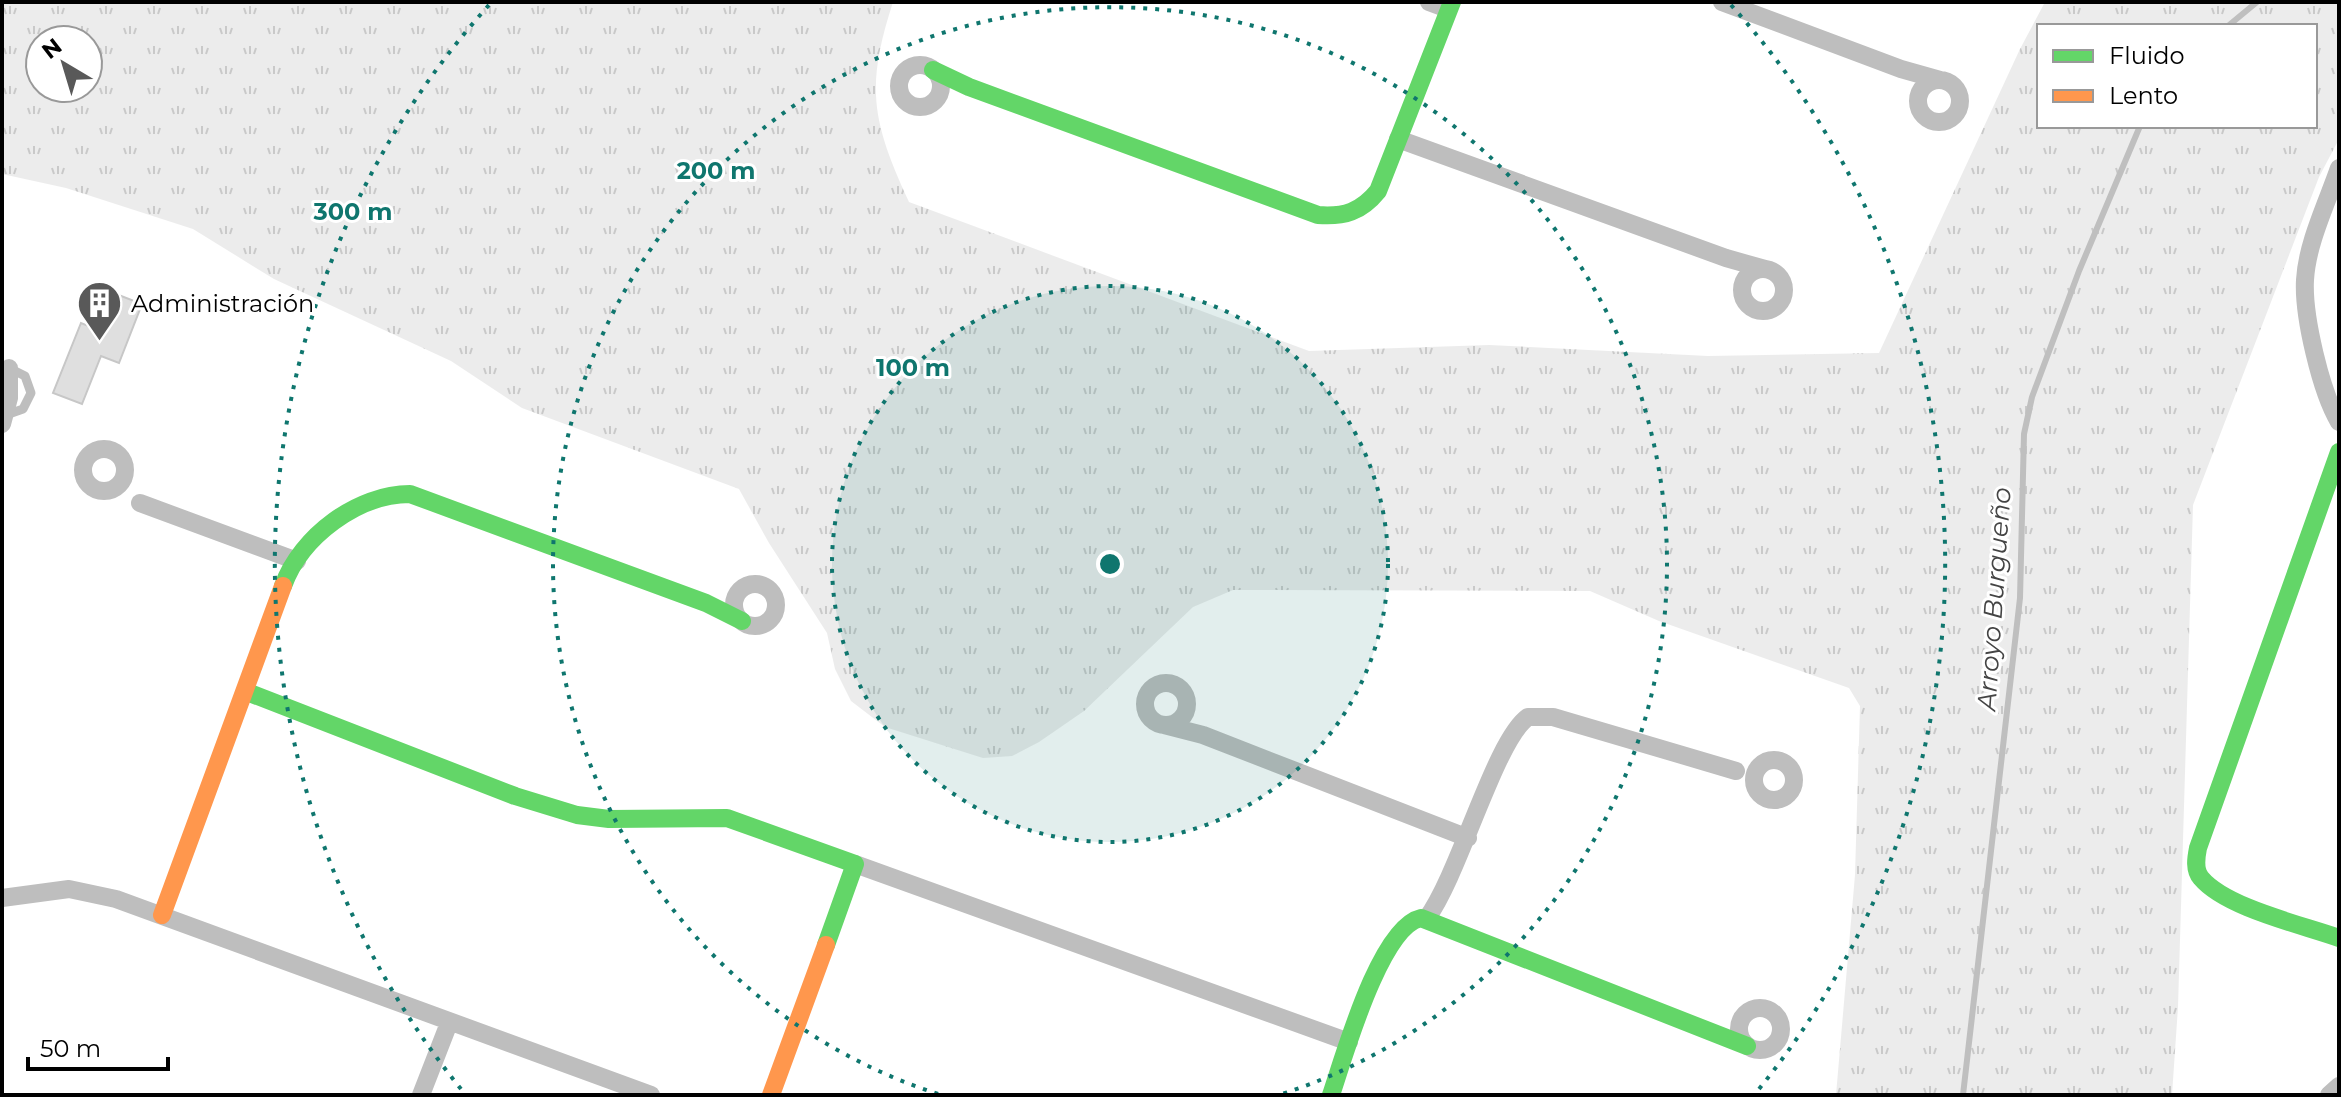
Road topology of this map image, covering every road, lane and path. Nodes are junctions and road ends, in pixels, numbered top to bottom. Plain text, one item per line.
1 (1429, 2) edge
2 (1722, 2) edge
3 (1450, 6) edge
4 (1901, 69) junction
5 (933, 70) junction
6 (1940, 80) junction
7 (969, 87) junction
8 (939, 95) junction
9 (1919, 95) junction
10 (1398, 139) junction
11 (2339, 171) edge
12 (1726, 258) junction
13 (1765, 269) junction
14 (1743, 284) junction
15 (9, 368) dead end
16 (4, 419) edge
17 (2339, 422) edge
18 (2339, 452) edge
19 (124, 477) junction
20 (101, 491) junction
21 (140, 503) junction
22 (297, 561) junction
23 (736, 596) junction
24 (706, 603) junction
25 (742, 621) junction
26 (247, 692) junction
27 (1186, 710) junction
28 (1164, 725) junction
29 (1203, 735) junction
30 (1761, 765) junction
31 (1736, 771) junction
32 (1756, 788) junction
33 (1468, 838) junction
34 (855, 864) junction
35 (2, 898) edge
36 (162, 915) junction
37 (1427, 918) junction
38 (2339, 938) edge
39 (1740, 1021) junction
40 (449, 1023) junction
41 (1711, 1029) junction
42 (1349, 1042) junction
43 (1747, 1046) junction
44 (2339, 1086) edge
45 (421, 1095) edge
46 (651, 1095) edge
47 (771, 1095) edge
48 (1331, 1095) edge
49 (2329, 1095) edge

1 - 3 street
2 - 4 street
3 - 10 street
4 - 6 street
4 - 9 street
5 - 7 street
5 - 8 street
5 - 8 street
6 - 9 street
6 - 9 street
7 - 8 street
7 - 10 street
10 - 12 street
11 - 17 street
12 - 13 street
12 - 14 street
13 - 14 street
13 - 14 street
15 - 16 street
18 - 38 street
19 - 20 street
19 - 20 street
19 - 21 street
20 - 21 street
21 - 22 street
22 - 24 street
22 - 26 street
23 - 24 street
23 - 25 street
23 - 25 street
24 - 25 street
26 - 34 street
26 - 36 street
27 - 28 street
27 - 28 street
27 - 29 street
28 - 29 street
29 - 33 street
30 - 31 street
30 - 32 street
30 - 32 street
31 - 32 street
31 - 33 street
33 - 37 street
34 - 42 street
34 - 47 street
35 - 36 street
36 - 40 street
37 - 41 street
37 - 42 street
39 - 41 street
39 - 43 street
39 - 43 street
40 - 45 street
40 - 46 street
41 - 43 street
42 - 48 street
44 - 49 street

